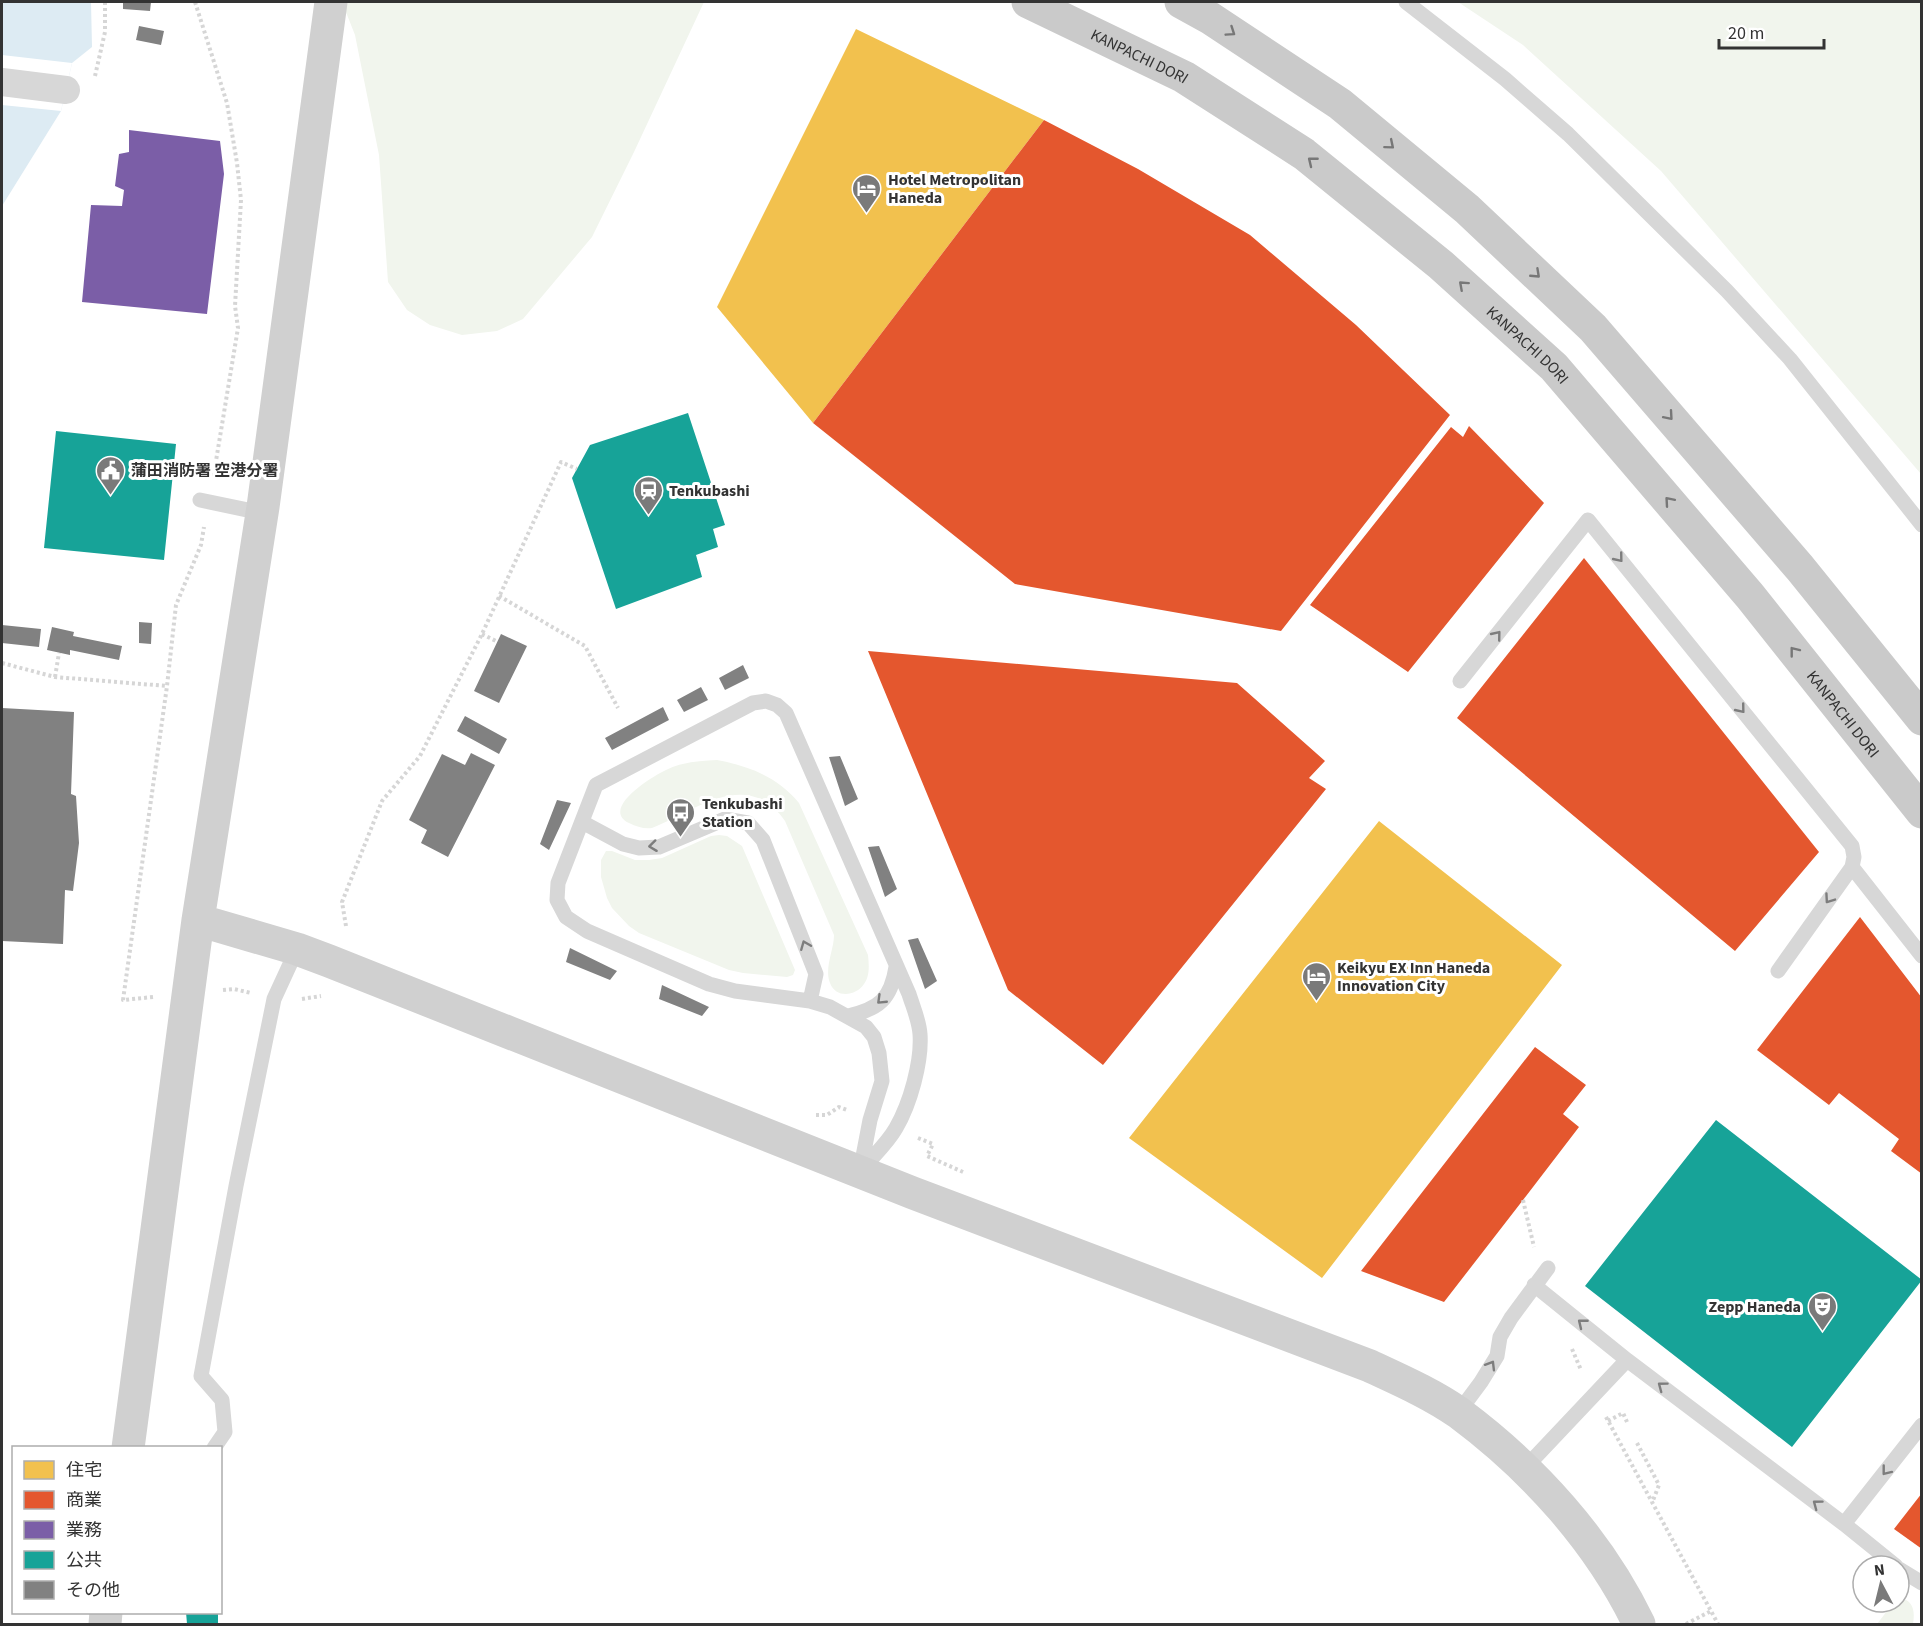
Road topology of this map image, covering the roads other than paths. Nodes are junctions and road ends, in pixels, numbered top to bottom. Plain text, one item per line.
1 (331, 2) edge
2 (1028, 2) edge
3 (1182, 2) edge
4 (1406, 2) edge
5 (2, 82) edge
6 (66, 90) road end
7 (205, 500) road end
8 (262, 513) junction
9 (1922, 525) edge
10 (1461, 681) dead end
11 (1922, 719) edge
12 (1922, 812) edge
13 (582, 822) junction
14 (1852, 867) junction
15 (198, 920) junction
16 (297, 949) junction
17 (1922, 956) edge
18 (896, 967) junction
19 (1778, 970) dead end
20 (810, 1001) junction
21 (848, 1016) junction
22 (860, 1172) junction
23 (1548, 1268) dead end
24 (1534, 1285) junction
25 (1627, 1360) junction
26 (1458, 1413) junction
27 (1922, 1425) edge
28 (128, 1446) edge
29 (215, 1446) edge
30 (1524, 1469) junction
31 (1844, 1524) junction
32 (1881, 1554) edge
33 (1639, 1624) edge

1 - 8 street
12 -> 2 main road, KANPACHI DORI
3 -> 11 main road
4 - 9 lane
5 - 6 street
7 - 8 lane
8 - 15 street
10 -> 14 lane
13 - 18 lane
13 - 20 lane
20 -> 13 lane
14 - 17 lane
14 -> 19 lane
15 - 16 street
15 - 28 street
16 - 22 street
16 - 29 lane
18 -> 21 lane
18 - 22 lane
20 - 21 lane
21 - 22 lane
22 - 26 street
23 - 24 lane
25 -> 24 lane
26 -> 24 lane
25 - 30 lane
31 -> 25 lane
26 - 30 street
27 -> 31 lane
30 - 33 street
31 - 32 lane

